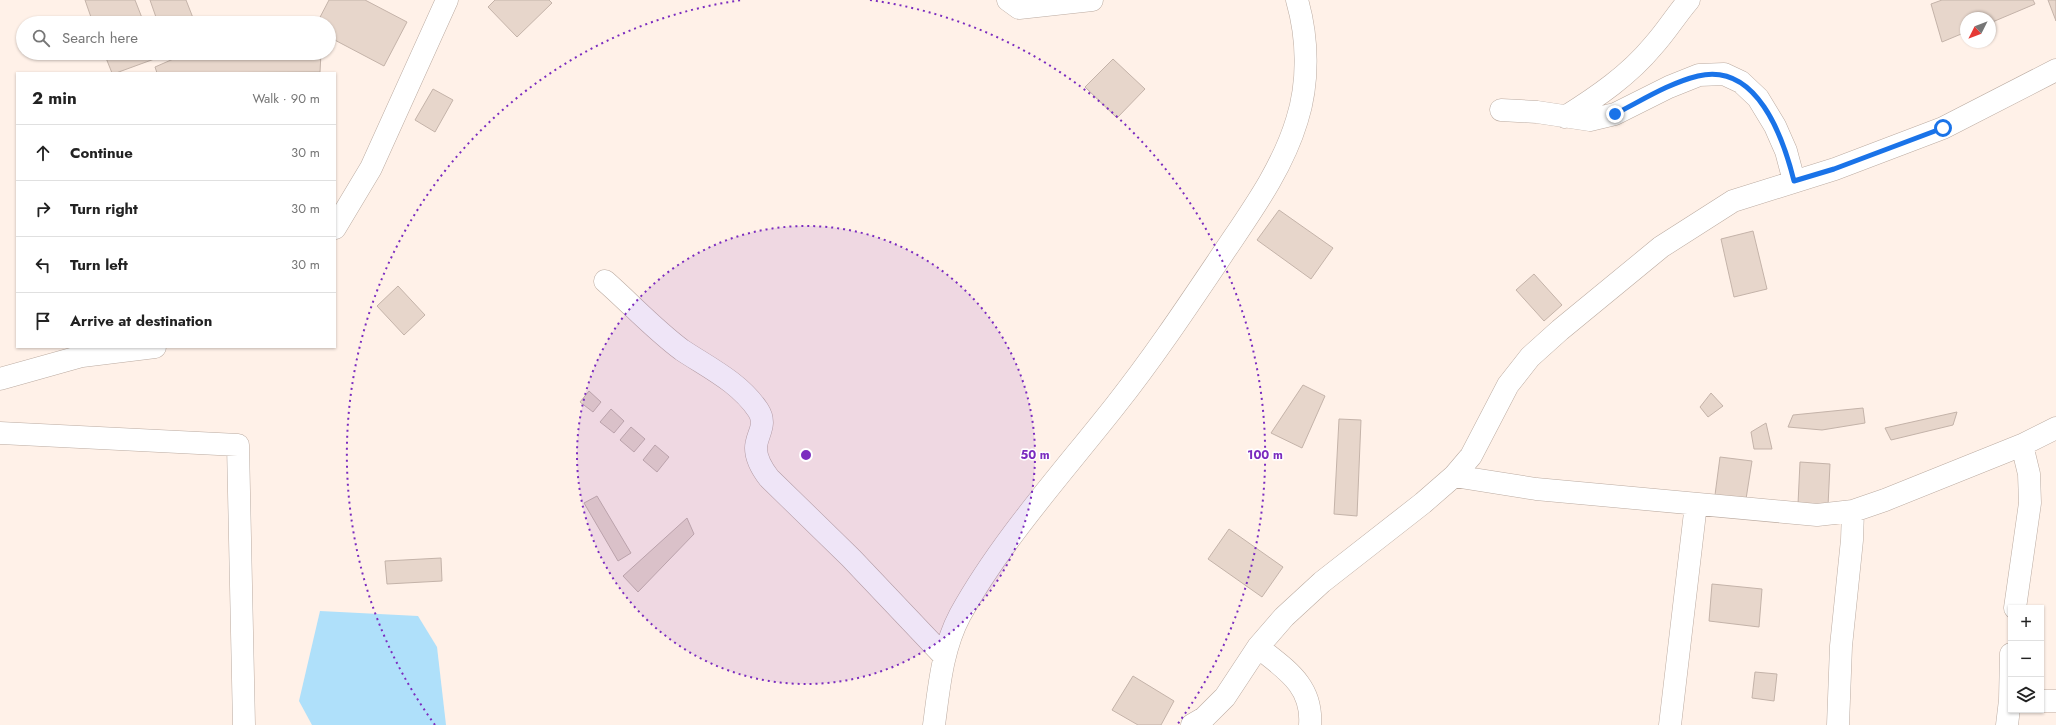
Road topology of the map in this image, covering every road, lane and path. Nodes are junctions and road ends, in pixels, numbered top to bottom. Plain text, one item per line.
1 (447, 0) edge
2 (1008, 0) edge
3 (1092, 0) edge
4 (1297, 0) edge
5 (1689, 0) edge
6 (2056, 70) edge
7 (1501, 110) dead end
8 (1566, 117) junction
9 (1794, 181) junction
10 (336, 226) edge
11 (605, 281) dead end
12 (147, 348) edge
13 (0, 379) edge
14 (2056, 428) edge
15 (0, 433) edge
16 (2022, 445) junction
17 (1454, 476) junction
18 (1696, 504) junction
19 (1853, 511) junction
20 (2015, 605) edge
21 (1258, 647) junction
22 (944, 656) junction
23 (2044, 701) edge
24 (2056, 702) edge
25 (2008, 713) edge
26 (244, 725) edge
27 (934, 725) edge
28 (1192, 725) edge
29 (1310, 725) edge
30 (1670, 725) edge
31 (1838, 725) edge
32 (2007, 725) edge

1 - 10 street
2 - 3 street
4 - 22 street
5 - 8 street
6 - 9 street
7 - 8 street
8 - 9 street
9 - 17 street
11 - 22 street
12 - 13 street
14 - 16 street
15 - 26 street
16 - 19 street
16 - 20 street
17 - 18 street
17 - 21 street
18 - 19 street
18 - 30 street
19 - 31 street
21 - 28 street
21 - 29 street
22 - 27 street
23 - 24 street
25 - 32 street

